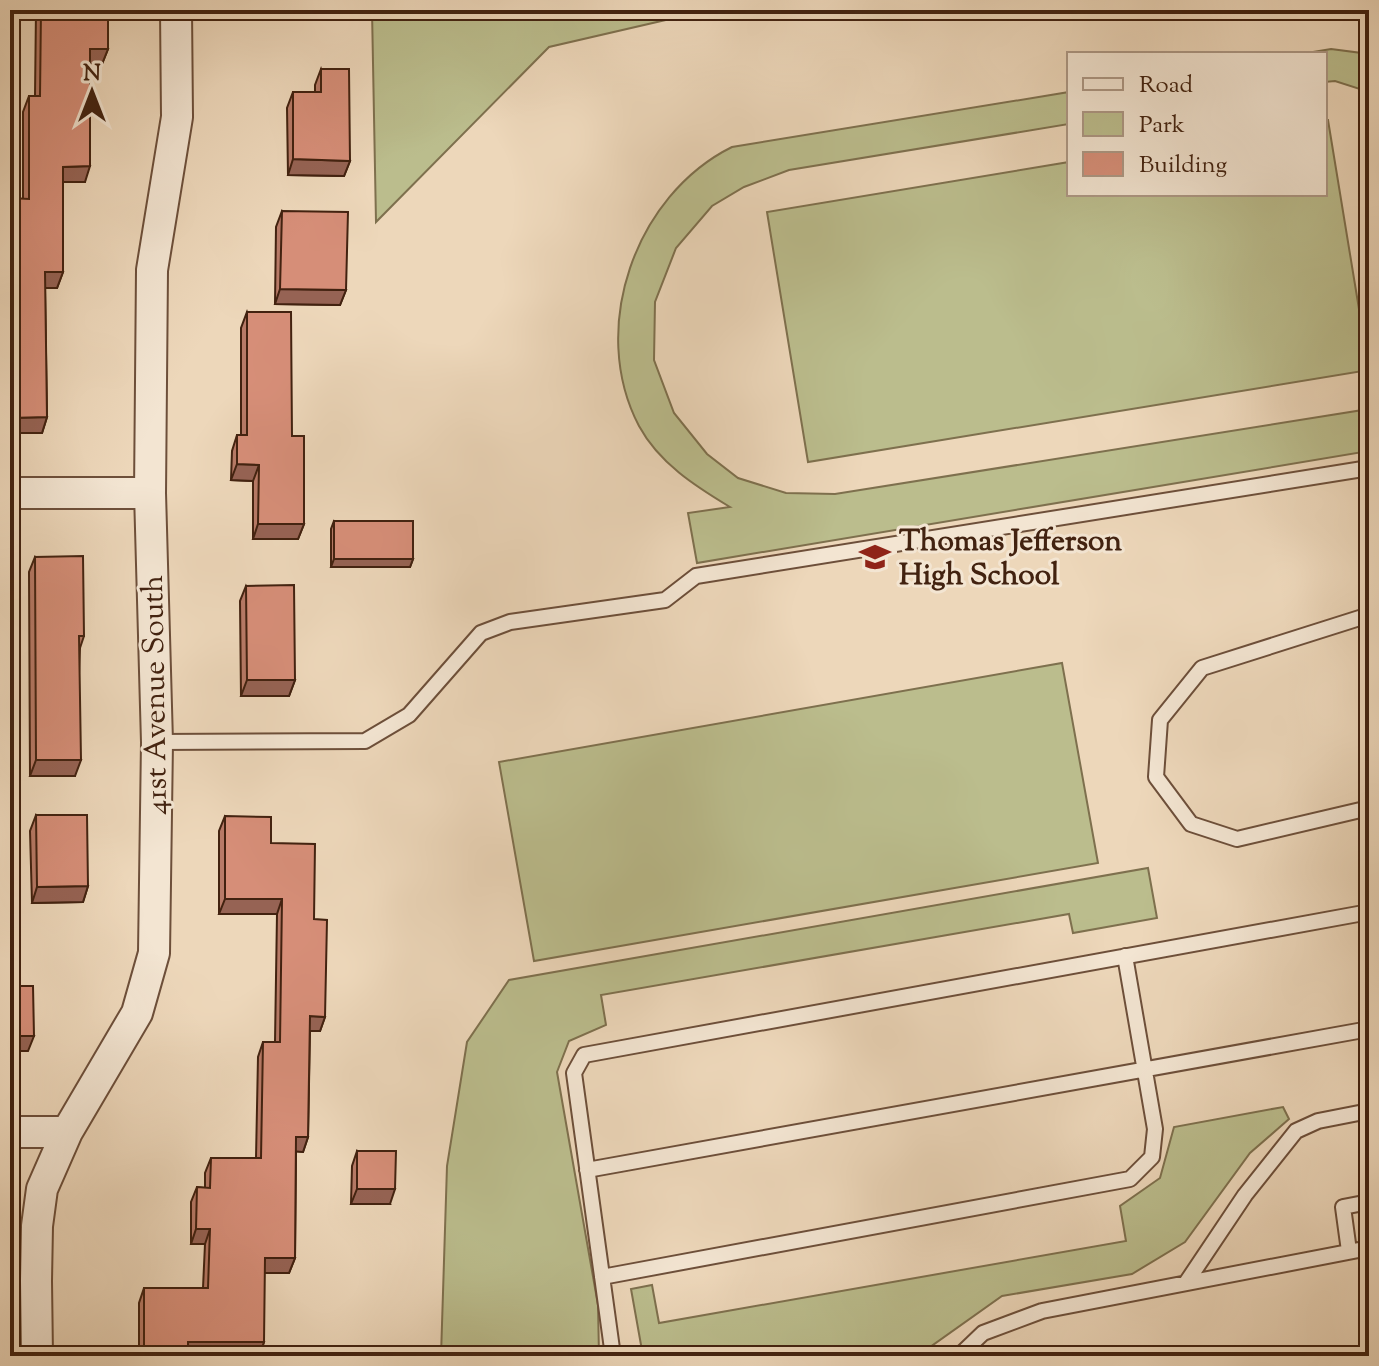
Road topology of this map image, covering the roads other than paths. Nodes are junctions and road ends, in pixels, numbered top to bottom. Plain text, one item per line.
1 (176, 10) edge
2 (1369, 468) edge
3 (10, 493) edge
4 (150, 493) junction
5 (1369, 615) edge
6 (157, 742) junction
7 (1369, 808) edge
8 (1369, 912) edge
9 (1125, 956) junction
10 (1369, 1029) edge
11 (1144, 1069) junction
12 (1369, 1111) edge
13 (10, 1132) edge
14 (67, 1132) junction
15 (587, 1170) junction
16 (1369, 1202) edge
17 (1369, 1248) edge
18 (1349, 1251) junction
19 (602, 1277) junction
20 (1186, 1283) junction
21 (37, 1356) edge
22 (613, 1356) edge
23 (959, 1356) edge

1 - 4 street, 41st Avenue South
2 - 6 lane
3 - 4 street
4 - 6 street, 41st Avenue South
5 - 7 lane
6 - 14 street, 41st Avenue South
8 - 9 lane
9 - 11 lane
9 - 15 lane
10 - 11 lane
11 - 15 lane
11 - 19 lane
12 - 20 lane
13 - 14 street
14 - 21 street, 41st Avenue South
15 - 19 lane
16 - 18 lane
17 - 18 lane
18 - 20 lane
19 - 22 lane
20 - 23 lane

